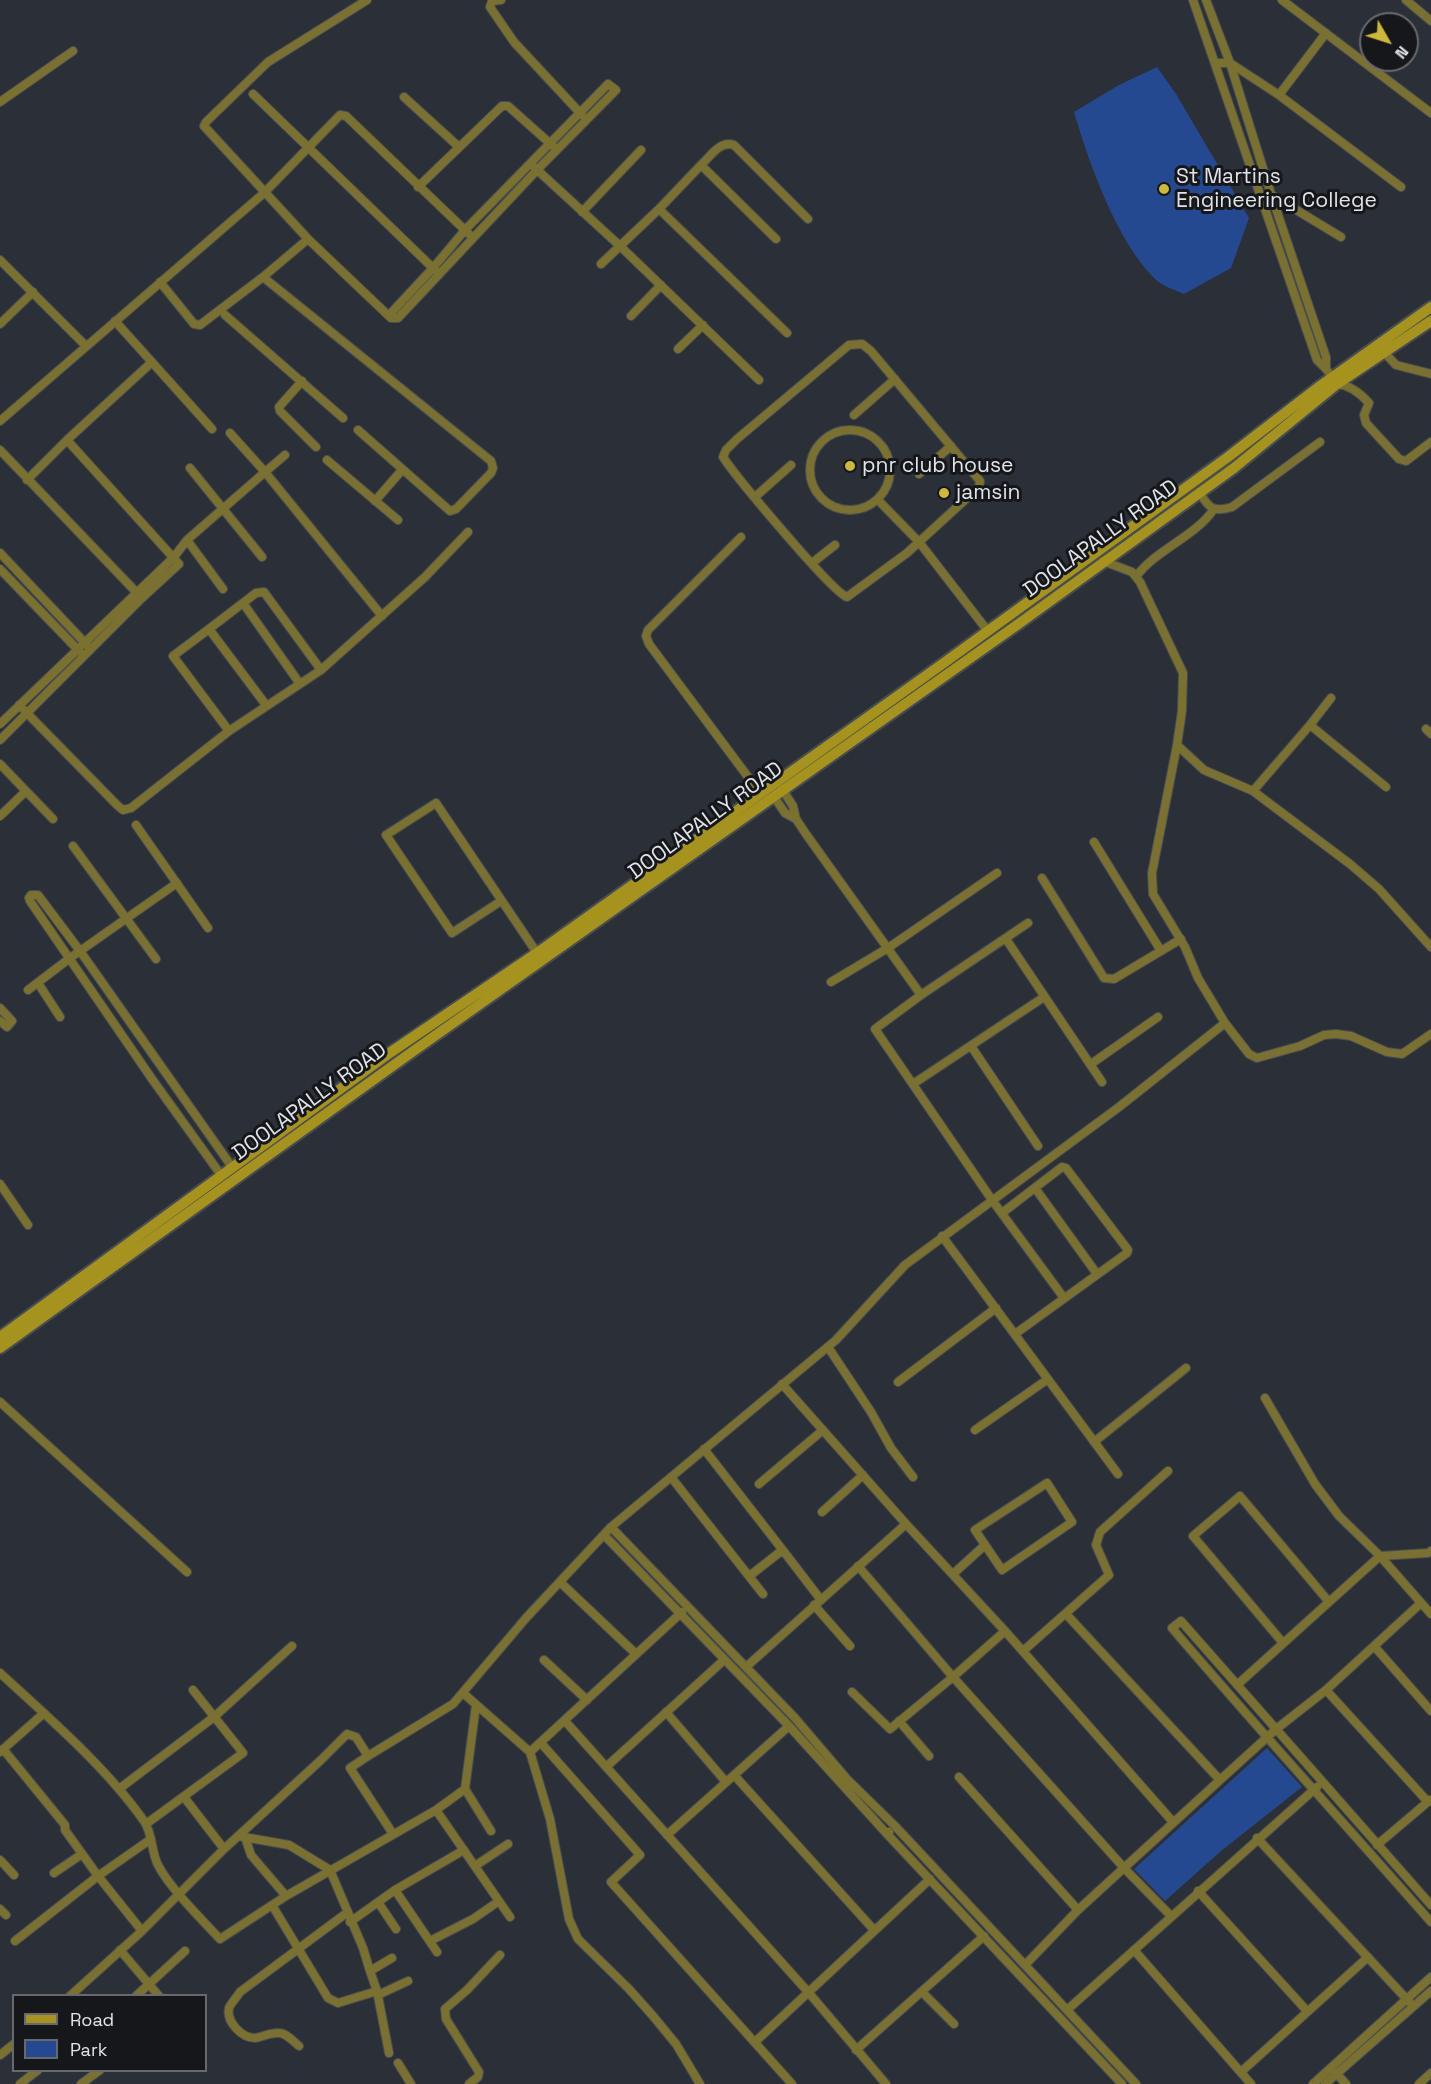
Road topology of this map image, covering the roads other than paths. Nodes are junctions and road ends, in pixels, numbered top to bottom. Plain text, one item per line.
1 (367, 0) edge
2 (501, 0) edge
3 (1193, 0) edge
4 (1206, 0) edge
5 (1282, 0) edge
6 (1406, 0) edge
7 (1431, 21) edge
8 (1326, 33) junction
9 (73, 51) dead end
10 (1216, 63) junction
11 (1230, 63) junction
12 (253, 94) dead end
13 (1279, 95) junction
14 (404, 97) dead end
15 (0, 102) edge
16 (580, 112) junction
17 (1431, 113) edge
18 (587, 120) junction
19 (459, 147) junction
20 (554, 147) junction
21 (308, 148) junction
22 (641, 150) dead end
23 (530, 164) junction
24 (701, 165) junction
25 (537, 170) junction
26 (418, 187) junction
27 (1401, 187) dead end
28 (1259, 190) junction
29 (264, 193) junction
30 (1271, 194) junction
31 (659, 209) junction
32 (582, 212) junction
33 (808, 219) dead end
34 (465, 230) junction
35 (1341, 237) dead end
36 (473, 238) junction
37 (309, 239) junction
38 (776, 239) dead end
39 (620, 246) junction
40 (0, 260) edge
41 (601, 264) dead end
42 (433, 268) junction
43 (440, 276) junction
44 (264, 278) junction
45 (160, 282) junction
46 (661, 285) junction
47 (33, 292) junction
48 (1431, 306) edge
49 (222, 312) junction
50 (630, 316) dead end
51 (395, 318) junction
52 (115, 321) junction
53 (1431, 321) edge
54 (0, 324) edge
55 (703, 325) junction
56 (787, 333) dead end
57 (86, 346) junction
58 (678, 350) dead end
59 (1384, 352) junction
60 (152, 362) junction
61 (1431, 374) edge
62 (1332, 377) junction
63 (895, 379) junction
64 (759, 380) dead end
65 (302, 381) junction
66 (854, 415) dead end
67 (343, 418) dead end
68 (0, 421) edge
69 (212, 429) dead end
70 (358, 430) dead end
71 (230, 433) dead end
72 (67, 440) junction
73 (1320, 442) dead end
74 (1431, 442) edge
75 (951, 446) junction
76 (316, 447) dead end
77 (0, 450) edge
78 (285, 455) dead end
79 (327, 460) dead end
80 (790, 465) dead end
81 (190, 468) dead end
82 (402, 470) junction
83 (265, 472) junction
84 (919, 474) dead end
85 (27, 480) junction
86 (1199, 492) junction
87 (755, 497) junction
88 (878, 500) junction
89 (375, 501) junction
90 (223, 509) junction
91 (1165, 509) junction
92 (1214, 509) junction
93 (398, 520) dead end
94 (468, 532) dead end
95 (741, 537) dead end
96 (187, 540) junction
97 (919, 542) junction
98 (836, 545) dead end
99 (0, 553) edge
100 (262, 557) dead end
101 (176, 561) junction
102 (1103, 561) junction
103 (812, 563) junction
104 (0, 569) edge
105 (1136, 577) junction
106 (223, 589) dead end
107 (36, 591) junction
108 (139, 595) junction
109 (28, 598) junction
110 (243, 603) junction
111 (382, 616) junction
112 (209, 629) junction
113 (987, 630) junction
114 (85, 642) junction
115 (77, 649) junction
116 (91, 649) junction
117 (968, 651) junction
118 (84, 656) junction
119 (321, 670) junction
120 (300, 684) junction
121 (1331, 698) dead end
122 (19, 705) junction
123 (266, 705) junction
124 (27, 713) junction
125 (0, 724) edge
126 (1310, 725) junction
127 (229, 731) junction
128 (0, 740) edge
129 (1177, 745) junction
130 (0, 764) edge
131 (1386, 787) dead end
132 (26, 791) junction
133 (1253, 791) junction
134 (760, 793) junction
135 (778, 793) junction
136 (0, 816) edge
137 (53, 819) dead end
138 (136, 825) dead end
139 (1094, 842) dead end
140 (73, 846) dead end
141 (997, 873) dead end
142 (1042, 878) dead end
143 (177, 883) junction
144 (501, 901) junction
145 (128, 919) junction
146 (1028, 923) dead end
147 (208, 928) dead end
148 (1006, 939) junction
149 (1180, 939) junction
150 (1429, 940) edge
151 (888, 948) junction
152 (80, 951) junction
153 (1161, 951) junction
154 (537, 953) junction
155 (70, 958) junction
156 (156, 959) dead end
157 (831, 982) dead end
158 (38, 983) junction
159 (28, 990) dead end
160 (921, 995) junction
161 (1044, 996) junction
162 (117, 1004) junction
163 (0, 1008) edge
164 (106, 1011) junction
165 (60, 1017) dead end
166 (1158, 1017) dead end
167 (0, 1021) edge
168 (1225, 1023) junction
169 (8, 1026) junction
170 (0, 1035) edge
171 (1431, 1035) edge
172 (970, 1046) junction
173 (1091, 1064) junction
174 (1102, 1082) dead end
175 (913, 1084) junction
176 (179, 1092) junction
177 (168, 1101) junction
178 (304, 1116) junction
179 (312, 1125) junction
180 (1038, 1146) dead end
181 (232, 1167) junction
182 (221, 1175) junction
183 (0, 1184) edge
184 (1035, 1188) junction
185 (992, 1200) junction
186 (1002, 1213) junction
187 (28, 1225) dead end
188 (942, 1236) junction
189 (1097, 1274) junction
190 (1064, 1298) junction
191 (996, 1308) junction
192 (1015, 1334) junction
193 (0, 1337) edge
194 (828, 1347) junction
195 (0, 1348) edge
196 (1186, 1368) dead end
197 (1048, 1379) junction
198 (898, 1382) dead end
199 (782, 1384) junction
200 (1265, 1398) dead end
201 (0, 1402) edge
202 (823, 1430) junction
203 (975, 1430) dead end
204 (1094, 1442) junction
205 (704, 1449) junction
206 (1168, 1471) dead end
207 (1118, 1474) dead end
208 (863, 1475) junction
209 (671, 1477) junction
210 (912, 1477) dead end
211 (759, 1484) dead end
212 (822, 1512) dead end
213 (906, 1524) junction
214 (610, 1527) junction
215 (604, 1535) junction
216 (985, 1545) junction
217 (1431, 1551) edge
218 (785, 1553) junction
219 (1380, 1556) junction
220 (858, 1566) junction
221 (188, 1572) dead end
222 (953, 1574) junction
223 (748, 1575) junction
224 (560, 1582) junction
225 (763, 1594) dead end
226 (1329, 1602) junction
227 (818, 1603) junction
228 (1421, 1603) junction
229 (688, 1607) junction
230 (680, 1614) junction
231 (1066, 1614) junction
232 (1431, 1614) edge
233 (1005, 1631) junction
234 (1283, 1643) junction
235 (292, 1646) dead end
236 (850, 1646) dead end
237 (1374, 1646) junction
238 (1023, 1651) junction
239 (636, 1654) junction
240 (544, 1660) dead end
241 (724, 1660) junction
242 (746, 1667) junction
243 (0, 1673) edge
244 (953, 1677) junction
245 (1237, 1685) junction
246 (193, 1690) dead end
247 (1326, 1690) junction
248 (852, 1692) dead end
249 (463, 1693) junction
250 (587, 1700) junction
251 (476, 1705) junction
252 (666, 1712) junction
253 (1431, 1712) edge
254 (44, 1713) junction
255 (214, 1717) junction
256 (565, 1720) junction
257 (899, 1721) junction
258 (789, 1726) junction
259 (1275, 1730) junction
260 (1266, 1738) junction
261 (541, 1743) junction
262 (2, 1750) edge
263 (530, 1752) junction
264 (368, 1756) junction
265 (929, 1756) dead end
266 (606, 1767) junction
267 (734, 1775) junction
268 (959, 1777) dead end
269 (1220, 1780) junction
270 (844, 1781) junction
271 (726, 1782) junction
272 (1322, 1782) junction
273 (119, 1789) junction
274 (1314, 1789) junction
275 (465, 1790) junction
276 (184, 1797) junction
277 (1429, 1801) edge
278 (436, 1810) junction
279 (1173, 1822) junction
280 (146, 1824) junction
281 (895, 1826) junction
282 (491, 1832) dead end
283 (393, 1834) junction
284 (887, 1834) junction
285 (667, 1835) junction
286 (241, 1836) junction
287 (1257, 1838) junction
288 (151, 1839) junction
289 (508, 1844) dead end
290 (1377, 1845) junction
291 (224, 1849) junction
292 (464, 1850) junction
293 (82, 1854) junction
294 (0, 1860) edge
295 (475, 1866) junction
296 (1125, 1869) junction
297 (330, 1870) junction
298 (54, 1873) dead end
299 (14, 1875) dead end
300 (98, 1876) junction
301 (930, 1879) junction
302 (395, 1890) junction
303 (1431, 1890) edge
304 (1198, 1891) junction
305 (178, 1893) junction
306 (286, 1896) junction
307 (1424, 1897) junction
308 (499, 1901) junction
309 (378, 1902) junction
310 (272, 1905) junction
311 (1431, 1905) edge
312 (1078, 1910) junction
313 (348, 1912) junction
314 (1171, 1916) junction
315 (510, 1917) dead end
316 (351, 1922) junction
317 (1431, 1922) edge
318 (396, 1929) dead end
319 (874, 1930) junction
320 (142, 1931) junction
321 (984, 1936) junction
322 (15, 1941) dead end
323 (430, 1941) junction
324 (298, 1949) junction
325 (120, 1950) junction
326 (1134, 1950) junction
327 (185, 1951) dead end
328 (437, 1952) dead end
329 (500, 1955) dead end
330 (1368, 1957) junction
331 (392, 1958) dead end
332 (1025, 1965) junction
333 (370, 1971) junction
334 (1431, 1977) edge
335 (408, 1981) dead end
336 (149, 1984) junction
337 (1431, 1991) edge
338 (922, 1992) junction
339 (377, 1993) junction
340 (809, 1993) junction
341 (71, 1994) edge
342 (137, 1994) edge
343 (158, 1994) edge
344 (1407, 1999) junction
345 (1413, 2006) junction
346 (1067, 2010) junction
347 (1306, 2011) junction
348 (954, 2024) dead end
349 (755, 2042) junction
350 (12, 2046) edge
351 (299, 2046) dead end
352 (856, 2050) junction
353 (389, 2053) dead end
354 (0, 2055) edge
355 (398, 2063) dead end
356 (1334, 2070) junction
357 (35, 2072) edge
358 (1241, 2072) junction
359 (1431, 2073) edge
360 (88, 2074) edge
361 (1129, 2076) junction
362 (20, 2084) edge
363 (81, 2084) edge
364 (411, 2084) edge
365 (469, 2084) edge
366 (700, 2084) edge
367 (792, 2084) edge
368 (886, 2084) edge
369 (1121, 2084) edge
370 (1136, 2084) edge
371 (1251, 2084) edge
372 (1313, 2084) edge
373 (1325, 2084) edge
374 (1346, 2084) edge
375 (1419, 2084) edge

1 - 29 street
2 - 16 street
3 - 10 street
4 - 11 street
5 - 8 street
6 - 7 street
8 - 13 street
8 - 17 street
9 - 15 street
10 - 11 street
10 - 28 street
11 - 13 street
11 - 30 street
12 - 21 street
13 - 27 street
14 - 19 street
16 - 18 street
16 - 18 street
16 - 20 street
18 - 20 street
19 - 20 street
19 - 26 street
20 - 23 street
20 - 25 street
21 - 26 street
21 - 29 street
21 - 42 street
22 - 32 street
23 - 25 street
23 - 34 street
24 - 31 street
24 - 33 street
24 - 38 street
25 - 32 street
25 - 36 street
26 - 34 street
28 - 30 street
28 - 62 street
29 - 37 street
29 - 45 street
30 - 35 street
30 - 62 street
31 - 39 street
31 - 56 street
32 - 39 street
34 - 36 street
34 - 42 street
36 - 43 street
37 - 44 street
37 - 51 street
39 - 41 street
39 - 46 street
40 - 47 street
42 - 43 street
42 - 51 street
43 - 51 street
44 - 49 street
44 - 82 street
45 - 49 street
45 - 52 street
46 - 50 street
46 - 55 street
47 - 54 street
47 - 57 street
48 - 62 main road
49 - 65 street
52 - 57 street
52 - 60 street
53 - 59 main road, DOOLAPALLY ROAD
55 - 58 street
55 - 64 street
57 - 68 street
59 - 61 street
59 - 62 main road, DOOLAPALLY ROAD
60 - 69 street
60 - 72 street
62 - 74 street
62 - 86 main road, DOOLAPALLY ROAD
62 - 91 main road
63 - 66 street
63 - 75 street
63 - 87 street
65 - 67 street
65 - 76 street
70 - 82 street
71 - 83 street
72 - 85 street
72 - 101 street
73 - 92 street
75 - 84 street
75 - 97 street
77 - 85 street
78 - 83 street
79 - 89 street
80 - 87 street
81 - 90 street
82 - 89 street
83 - 90 street
83 - 111 street
85 - 108 street
86 - 91 main road, DOOLAPALLY ROAD
86 - 92 street
87 - 103 street
88 - 88 street
88 - 97 street
89 - 93 street
90 - 96 street
90 - 100 street
91 - 102 main road, DOOLAPALLY ROAD
91 - 113 main road
92 - 105 street
94 - 111 street
95 - 134 street
96 - 101 street
96 - 106 street
97 - 103 street
97 - 113 street
98 - 103 street
99 - 107 street
101 - 108 street
102 - 105 street
102 - 117 main road, DOOLAPALLY ROAD
104 - 109 street
105 - 129 street
107 - 109 street
107 - 114 street
108 - 114 street
108 - 116 street
109 - 115 street
110 - 112 street
110 - 119 street
110 - 120 street
111 - 119 street
112 - 123 street
112 - 127 street
113 - 117 main road
114 - 115 street
114 - 116 street
115 - 118 street
115 - 122 street
116 - 118 street
117 - 134 main road, DOOLAPALLY ROAD
117 - 135 main road, DOOLAPALLY ROAD
118 - 124 street
119 - 120 street
120 - 123 street
121 - 126 street
122 - 124 street
122 - 125 street
123 - 127 street
124 - 127 street
124 - 128 street
126 - 131 street
126 - 133 street
129 - 133 street
129 - 149 street
130 - 132 street
132 - 136 street
132 - 137 street
133 - 150 street
134 - 154 main road, DOOLAPALLY ROAD
135 - 151 street
135 - 179 main road, DOOLAPALLY ROAD
138 - 143 street
139 - 153 street
140 - 145 street
141 - 151 street
142 - 153 street
143 - 145 street
143 - 147 street
144 - 144 street
144 - 154 street
145 - 152 street
145 - 156 street
146 - 148 street
148 - 160 street
148 - 161 street
149 - 153 street
149 - 168 street
151 - 157 street
151 - 160 street
152 - 155 street
152 - 155 street
152 - 162 street
154 - 178 main road, DOOLAPALLY ROAD
155 - 158 street
155 - 164 street
158 - 159 street
158 - 165 street
160 - 175 street
161 - 172 street
161 - 173 street
162 - 164 street
162 - 176 street
163 - 169 street
164 - 177 street
166 - 173 street
167 - 169 street
168 - 171 street
168 - 185 street
169 - 170 street
172 - 175 street
172 - 180 street
173 - 174 street
175 - 185 street
176 - 177 street
176 - 181 street
177 - 182 street
178 - 179 main road
178 - 181 main road, DOOLAPALLY ROAD
179 - 195 main road, DOOLAPALLY ROAD
181 - 182 main road, DOOLAPALLY ROAD
182 - 193 main road, DOOLAPALLY ROAD
183 - 187 street
184 - 186 street
184 - 189 street
184 - 189 street
185 - 186 street
185 - 188 street
186 - 190 street
188 - 191 street
188 - 194 street
189 - 190 street
190 - 192 street
191 - 192 street
191 - 198 street
192 - 197 street
194 - 199 street
194 - 210 street
196 - 204 street
197 - 203 street
197 - 204 street
199 - 202 street
199 - 205 street
200 - 219 street
201 - 221 street
202 - 208 street
202 - 211 street
204 - 207 street
205 - 209 street
205 - 218 street
206 - 231 street
208 - 212 street
208 - 213 street
209 - 214 street
209 - 223 street
213 - 220 street
213 - 222 street
214 - 215 street
214 - 229 street
215 - 224 street
215 - 230 street
216 - 216 street
216 - 222 street
217 - 219 street
218 - 223 street
218 - 227 street
219 - 226 street
219 - 228 street
220 - 227 street
220 - 244 street
222 - 233 street
223 - 225 street
224 - 239 street
224 - 249 street
226 - 234 street
226 - 234 street
227 - 236 street
227 - 242 street
228 - 232 street
228 - 237 street
229 - 230 street
229 - 242 street
230 - 239 street
230 - 241 street
231 - 238 street
231 - 269 street
233 - 238 street
233 - 244 street
234 - 245 street
235 - 255 street
237 - 247 street
237 - 253 street
238 - 279 street
239 - 250 street
240 - 250 street
241 - 252 street
241 - 258 street
242 - 270 street
243 - 254 street
244 - 257 street
244 - 296 street
245 - 259 street
245 - 260 street
246 - 255 street
247 - 259 street
247 - 277 street
248 - 257 street
249 - 251 street
249 - 264 street
250 - 256 street
251 - 263 street
251 - 275 street
252 - 266 street
252 - 271 street
254 - 262 street
254 - 273 street
255 - 273 street
255 - 276 street
256 - 261 street
256 - 266 street
257 - 265 street
258 - 267 street
258 - 270 street
259 - 260 street
259 - 272 street
260 - 269 street
260 - 274 street
261 - 263 street
261 - 349 street
262 - 293 street
263 - 366 street
264 - 283 street
264 - 286 street
266 - 285 street
267 - 271 street
267 - 319 street
268 - 312 street
269 - 279 street
270 - 281 street
270 - 284 street
271 - 285 street
272 - 274 street
272 - 290 street
273 - 280 street
274 - 287 street
274 - 317 street
275 - 278 street
275 - 282 street
276 - 280 street
276 - 291 street
277 - 290 street
278 - 283 street
278 - 292 street
279 - 296 street
280 - 288 street
281 - 284 street
281 - 332 street
283 - 297 street
284 - 301 street
285 - 340 street
286 - 291 street
286 - 297 street
286 - 306 street
287 - 304 street
287 - 330 street
288 - 300 street
288 - 305 street
289 - 295 street
290 - 307 street
291 - 305 street
292 - 295 street
292 - 302 street
293 - 298 street
293 - 300 street
294 - 299 street
295 - 308 street
296 - 312 street
296 - 314 street
297 - 306 street
297 - 313 street
300 - 320 street
300 - 322 street
301 - 319 street
301 - 321 street
302 - 309 street
302 - 323 street
303 - 307 street
304 - 314 street
304 - 347 street
305 - 310 street
305 - 320 street
306 - 310 street
307 - 311 street
308 - 315 street
308 - 323 street
309 - 316 street
309 - 318 street
310 - 324 street
312 - 332 street
313 - 316 street
313 - 324 street
314 - 326 street
316 - 333 street
319 - 340 street
320 - 325 street
321 - 338 street
321 - 369 street
323 - 328 street
324 - 339 street
324 - 351 street
325 - 336 street
325 - 341 street
326 - 346 street
326 - 358 street
327 - 336 street
329 - 365 street
330 - 344 street
330 - 347 street
331 - 333 street
332 - 346 street
333 - 339 street
334 - 344 street
335 - 339 street
336 - 342 street
336 - 343 street
337 - 345 street
338 - 348 street
338 - 352 street
339 - 353 street
340 - 349 street
340 - 352 street
344 - 345 street
344 - 356 street
345 - 356 street
346 - 361 street
347 - 358 street
349 - 367 street
350 - 354 street
352 - 368 street
355 - 364 street
356 - 372 street
356 - 373 street
356 - 374 street
357 - 362 street
358 - 371 street
359 - 375 street
360 - 363 street
361 - 369 street
361 - 370 street

